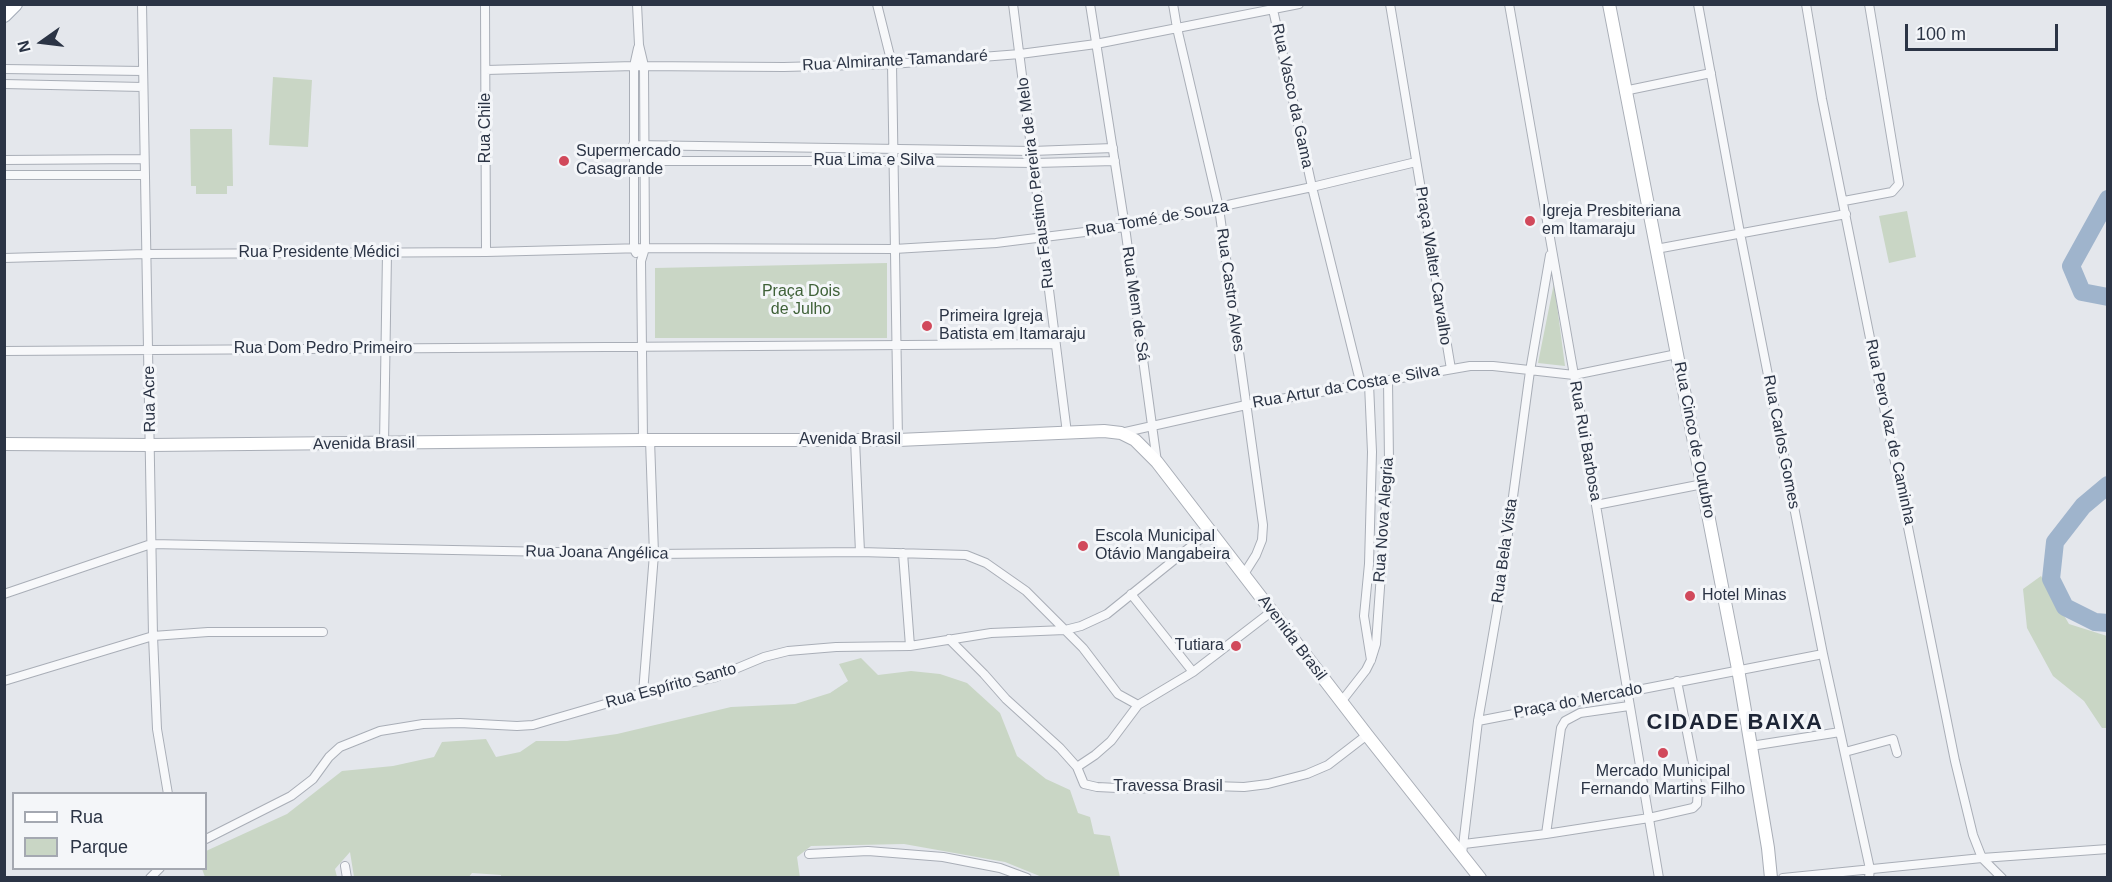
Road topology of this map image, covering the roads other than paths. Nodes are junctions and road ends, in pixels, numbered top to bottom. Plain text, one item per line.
1 (15, 4) edge
2 (142, 4) edge
3 (485, 4) edge
4 (637, 4) edge
5 (877, 4) edge
6 (1013, 4) edge
7 (1090, 4) edge
8 (1173, 4) edge
9 (1299, 4) edge
10 (1390, 4) edge
11 (1509, 4) edge
12 (1609, 4) edge
13 (1698, 4) edge
14 (1806, 4) edge
15 (1869, 4) edge
16 (1273, 7) edge
17 (4, 15) edge
18 (1177, 28) junction
19 (1096, 44) junction
20 (639, 45) junction
21 (1020, 54) junction
22 (892, 64) junction
23 (634, 66) junction
24 (644, 66) junction
25 (4, 69) edge
26 (486, 70) junction
27 (143, 71) junction
28 (1711, 73) junction
29 (4, 84) edge
30 (143, 87) junction
31 (1624, 91) junction
32 (633, 145) junction
33 (644, 145) junction
34 (1113, 148) junction
35 (894, 149) junction
36 (1032, 150) junction
37 (144, 159) junction
38 (4, 160) edge
39 (15, 160) junction
40 (634, 161) junction
41 (644, 161) junction
42 (894, 161) junction
43 (1115, 161) junction
44 (1416, 162) junction
45 (1034, 163) junction
46 (15, 174) junction
47 (4, 175) edge
48 (143, 175) junction
49 (1312, 187) junction
50 (1844, 201) junction
51 (1219, 208) junction
52 (1846, 214) junction
53 (1125, 227) junction
54 (1740, 233) junction
55 (1042, 238) junction
56 (645, 248) junction
57 (1552, 248) junction
58 (634, 249) junction
59 (894, 249) junction
60 (1656, 249) junction
61 (486, 252) junction
62 (387, 253) junction
63 (146, 254) junction
64 (4, 258) edge
65 (641, 261) junction
66 (896, 344) junction
67 (1055, 344) junction
68 (641, 346) junction
69 (149, 349) junction
70 (385, 349) junction
71 (4, 351) edge
72 (1677, 354) junction
73 (1451, 369) junction
74 (1530, 371) junction
75 (1574, 375) junction
76 (1388, 380) junction
77 (1365, 384) junction
78 (1246, 405) junction
79 (1152, 426) junction
80 (1067, 433) junction
81 (1121, 433) junction
82 (646, 440) junction
83 (855, 440) junction
84 (898, 440) junction
85 (4, 444) edge
86 (384, 444) junction
87 (150, 445) junction
88 (1157, 462) junction
89 (1703, 484) junction
90 (1596, 505) junction
91 (1210, 531) junction
92 (151, 544) junction
93 (860, 552) junction
94 (654, 554) junction
95 (903, 554) junction
96 (1244, 574) junction
97 (4, 594) edge
98 (1131, 594) junction
99 (1271, 612) junction
100 (1065, 630) junction
101 (323, 632) dead end
102 (153, 636) junction
103 (949, 639) junction
104 (910, 646) junction
105 (1823, 654) junction
106 (1371, 660) junction
107 (1738, 669) junction
108 (1193, 672) junction
109 (4, 681) edge
110 (1677, 681) junction
111 (1627, 691) junction
112 (643, 693) junction
113 (1341, 702) junction
114 (1138, 705) junction
115 (1629, 706) junction
116 (1478, 721) junction
117 (1840, 732) junction
118 (1367, 735) junction
119 (1751, 746) junction
120 (1845, 752) junction
121 (1898, 753) dead end
122 (1077, 767) junction
123 (168, 792) edge
124 (1649, 818) junction
125 (1546, 834) junction
126 (207, 838) edge
127 (1463, 849) junction
128 (2108, 849) edge
129 (809, 854) dead end
130 (1982, 858) junction
131 (345, 866) dead end
132 (1869, 873) edge
133 (347, 878) edge
134 (1027, 878) edge
135 (1480, 878) edge
136 (1659, 878) edge
137 (1771, 878) edge
138 (1783, 878) edge
139 (2002, 878) edge

1 - 17 main road
2 - 27 street, Rua Acre
3 - 26 street, Rua Chile
4 - 20 street
5 - 22 street
6 - 21 street, Rua Faustino Pereira de Melo
7 - 19 street, Rua Mem de Sá
8 - 18 street, Rua Castro Alves
9 - 16 street, Rua Almirante Tamandaré
10 - 44 street, Praça Walter Carvalho
11 - 57 street, Rua Rui Barbosa
12 - 31 street, Rua Cinco de Outubro
13 - 28 street, Rua Carlos Gomes
14 - 50 street, Rua Pero Vaz de Caminha
15 - 50 street
16 - 18 street, Rua Almirante Tamandaré
16 - 49 street, Rua Vasco da Gama
18 - 19 street, Rua Almirante Tamandaré
18 - 51 street, Rua Castro Alves
19 - 21 street, Rua Almirante Tamandaré
19 - 34 street, Rua Mem de Sá
20 - 23 street
20 - 24 street
21 - 22 street, Rua Almirante Tamandaré
21 - 36 street, Rua Faustino Pereira de Melo
22 - 24 street, Rua Almirante Tamandaré
22 - 35 street
23 - 24 street, Rua Almirante Tamandaré
23 - 26 street, Rua Almirante Tamandaré
23 - 32 street
24 - 33 street
25 - 27 street
26 - 61 street, Rua Chile
27 - 30 street, Rua Acre
28 - 31 street
28 - 54 street, Rua Carlos Gomes
29 - 30 street
30 - 37 street, Rua Acre
31 - 60 street, Rua Cinco de Outubro
32 - 33 street, Rua Lima e Silva
32 - 40 street
33 - 35 street, Rua Lima e Silva
33 - 41 street
34 - 36 street, Rua Lima e Silva
34 - 43 street, Rua Mem de Sá
35 - 36 street, Rua Lima e Silva
35 - 42 street
36 - 45 street, Rua Faustino Pereira de Melo
37 - 39 street
37 - 48 street, Rua Acre
38 - 39 street
39 - 46 street
40 - 41 street, Rua Lima e Silva
40 - 58 street
41 - 42 street, Rua Lima e Silva
41 - 56 street
42 - 45 street, Rua Lima e Silva
42 - 59 street
43 - 45 street, Rua Lima e Silva
43 - 53 street, Rua Mem de Sá
44 - 49 street, Rua Tomé de Souza
44 - 73 street, Praça Walter Carvalho
45 - 55 street, Rua Faustino Pereira de Melo
46 - 47 street
46 - 48 street
48 - 63 street, Rua Acre
49 - 51 street, Rua Tomé de Souza
49 - 77 street
50 - 52 street, Rua Pero Vaz de Caminha
51 - 53 street, Rua Tomé de Souza
51 - 78 street, Rua Castro Alves
52 - 54 street
52 - 130 street, Rua Pero Vaz de Caminha
53 - 55 street, Rua Tomé de Souza
53 - 79 street, Rua Mem de Sá
54 - 60 street
54 - 105 street, Rua Carlos Gomes
55 - 59 street, Rua Tomé de Souza
55 - 67 street, Rua Faustino Pereira de Melo
56 - 58 street
56 - 59 street
56 - 65 street
57 - 74 street, Rua Bela Vista
57 - 75 street, Rua Rui Barbosa
58 - 61 street, Rua Presidente Médici
58 - 65 street
59 - 66 street
60 - 72 street, Rua Cinco de Outubro
61 - 62 street, Rua Presidente Médici
62 - 63 street, Rua Presidente Médici
62 - 70 street
63 - 64 street, Rua Presidente Médici
63 - 69 street, Rua Acre
65 - 68 street
66 - 67 street
66 - 68 street
66 - 84 street
67 - 80 street, Rua Faustino Pereira de Melo
68 - 70 street, Rua Dom Pedro Primeiro
68 - 82 street
69 - 70 street, Rua Dom Pedro Primeiro
69 - 71 street, Rua Dom Pedro Primeiro
69 - 87 street, Rua Acre
70 - 86 street
72 - 75 street, Rua Artur da Costa e Silva
72 - 89 street, Rua Cinco de Outubro
73 - 74 street, Rua Artur da Costa e Silva
73 - 76 street, Rua Artur da Costa e Silva
74 - 75 street, Rua Artur da Costa e Silva
74 - 116 street, Rua Bela Vista
75 - 90 street, Rua Rui Barbosa
76 - 77 street, Rua Artur da Costa e Silva
76 - 106 street, Rua Nova Alegria
77 - 78 street, Rua Artur da Costa e Silva
77 - 106 street, Rua Nova Alegria
78 - 79 street, Rua Artur da Costa e Silva
78 - 96 street, Rua Castro Alves
79 - 81 street, Rua Artur da Costa e Silva
79 - 88 street, Rua Mem de Sá
80 - 81 street, Avenida Brasil
80 - 84 street, Avenida Brasil
81 - 88 street, Avenida Brasil
82 - 83 street, Avenida Brasil
82 - 86 street, Avenida Brasil
82 - 94 street
83 - 84 street, Avenida Brasil
83 - 93 street
85 - 87 street, Avenida Brasil
86 - 87 street, Avenida Brasil
87 - 92 street, Rua Acre
88 - 91 street, Avenida Brasil
89 - 90 street
89 - 107 street, Rua Cinco de Outubro
90 - 111 street, Rua Rui Barbosa
91 - 96 street, Avenida Brasil
91 - 98 street, Rua Espírito Santo
92 - 94 street, Rua Joana Angélica
92 - 97 street, Rua Joana Angélica
92 - 102 street, Rua Acre
93 - 94 street, Rua Joana Angélica
93 - 95 street, Rua Joana Angélica
94 - 112 street
95 - 100 street, Rua Joana Angélica
95 - 104 street
96 - 99 street, Avenida Brasil
98 - 100 street, Rua Espírito Santo
98 - 108 street
99 - 108 street
99 - 113 street, Avenida Brasil
100 - 103 street, Rua Espírito Santo
100 - 114 street, Rua Joana Angélica
101 - 102 street
102 - 109 street
102 - 123 street, Rua Acre
103 - 104 street, Rua Espírito Santo
103 - 122 street, Travessa Brasil
104 - 112 street, Rua Espírito Santo
105 - 107 street, Praça do Mercado
105 - 117 street, Rua Carlos Gomes
106 - 113 street, Rua Nova Alegria
107 - 110 street, Praça do Mercado
107 - 119 street, Rua Cinco de Outubro
108 - 114 street
110 - 111 street, Praça do Mercado
110 - 124 street
111 - 115 street, Rua Rui Barbosa
111 - 116 street, Praça do Mercado
112 - 126 street, Rua Espírito Santo
113 - 118 street, Avenida Brasil
114 - 122 street
115 - 124 street, Rua Rui Barbosa
115 - 125 street, Praça do Mercado
116 - 127 street, Rua Bela Vista
117 - 119 street
117 - 120 street, Rua Carlos Gomes
118 - 122 street, Travessa Brasil
118 - 127 street, Avenida Brasil
119 - 137 street, Rua Cinco de Outubro
120 - 121 street
120 - 132 street, Rua Carlos Gomes
124 - 125 street
124 - 136 street, Rua Rui Barbosa
125 - 127 street
127 - 135 street, Avenida Brasil
128 - 130 street
129 - 134 street
130 - 132 street
130 - 139 street
131 - 133 street
132 - 138 street

